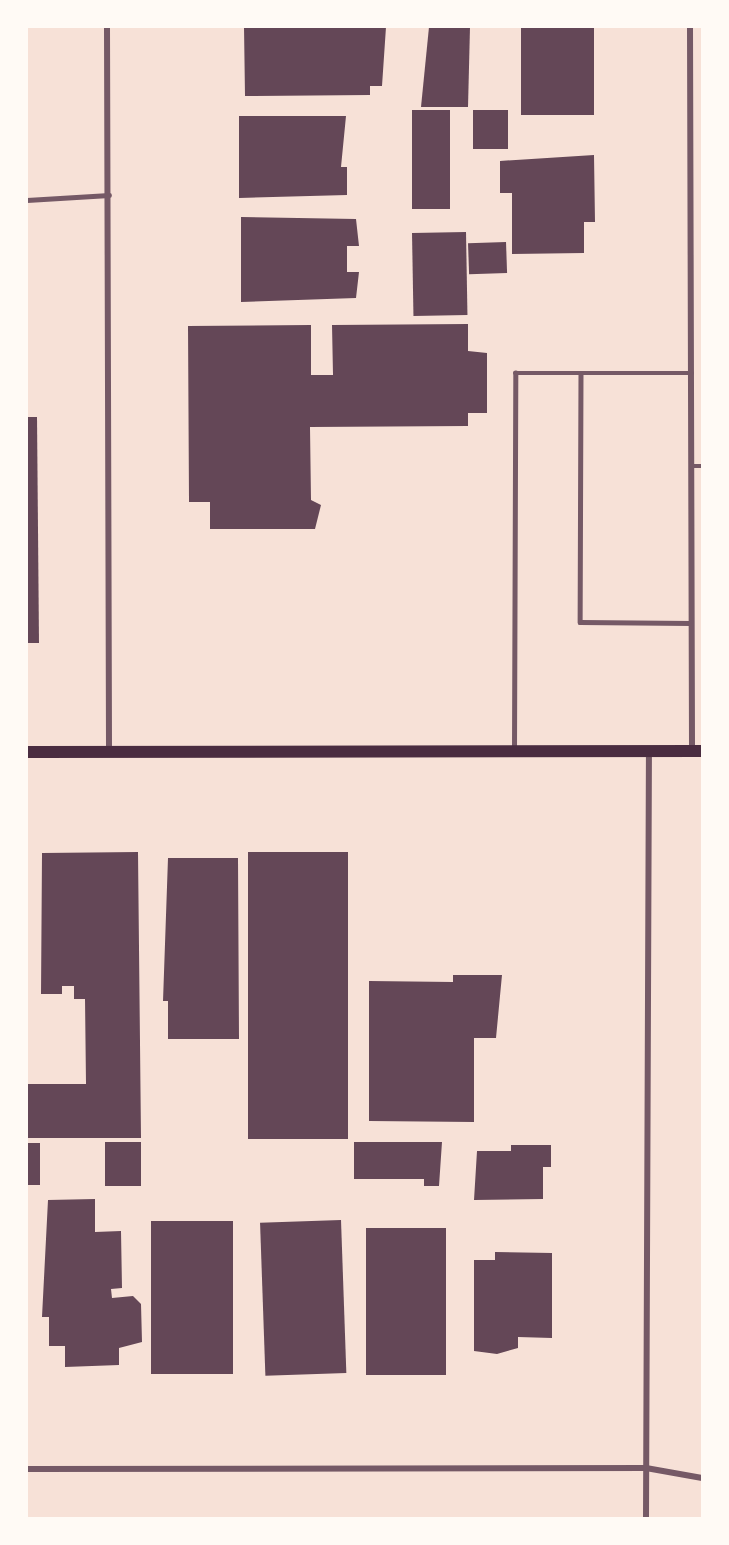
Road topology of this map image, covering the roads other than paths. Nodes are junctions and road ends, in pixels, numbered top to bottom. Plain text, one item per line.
1 (107, 27) edge
2 (690, 27) edge
3 (109, 195) junction
4 (27, 200) edge
5 (580, 373) junction
6 (692, 373) junction
7 (691, 466) junction
8 (702, 466) edge
9 (691, 623) junction
10 (514, 751) junction
11 (649, 751) junction
12 (697, 751) edge
13 (27, 752) edge
14 (109, 752) junction
15 (646, 1468) junction
16 (27, 1469) edge
17 (702, 1478) edge
18 (646, 1518) edge

1 - 3 street
2 - 6 street
3 - 4 lane
3 - 14 street
5 - 6 lane
5 - 9 lane
5 - 10 lane
6 - 7 street
7 - 8 lane
7 - 9 street
9 - 12 street
10 - 11 main road
10 - 14 main road
11 - 12 main road
11 - 15 street
13 - 14 main road
15 - 16 street
15 - 17 street
15 - 18 street

